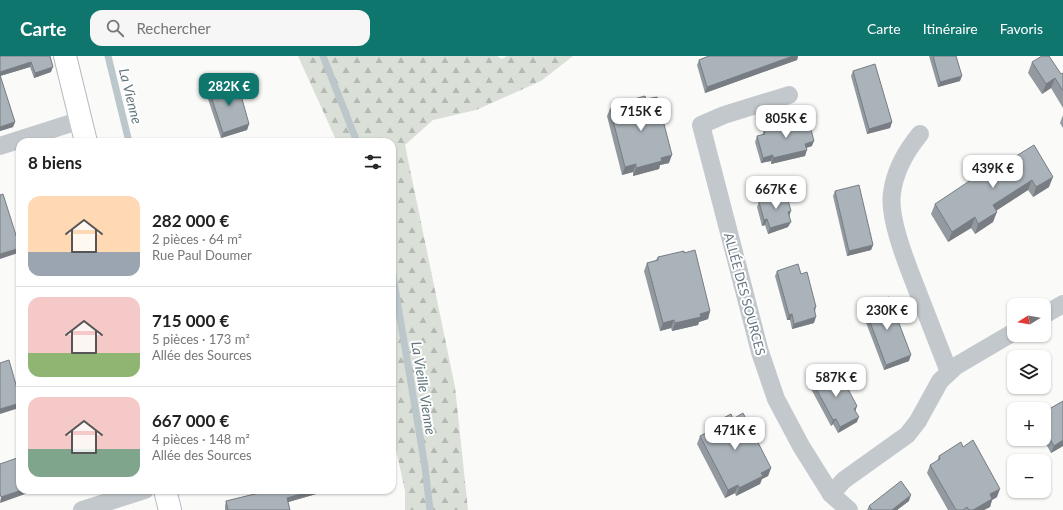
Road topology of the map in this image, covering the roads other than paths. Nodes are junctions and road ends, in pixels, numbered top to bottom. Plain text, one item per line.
1 (65, 56) edge
2 (789, 95) dead end
3 (80, 120) junction
4 (920, 134) dead end
5 (25, 138) edge
6 (85, 138) edge
7 (16, 141) edge
8 (0, 146) edge
9 (1063, 304) edge
10 (1051, 311) edge
11 (1007, 336) edge
12 (949, 372) junction
13 (132, 494) edge
14 (166, 494) edge
15 (831, 494) junction
16 (82, 510) edge
17 (170, 510) edge
18 (849, 510) edge

1 - 3 street
2 - 15 street, ALLÉE DES SOURCES
3 - 5 street
3 - 6 street
4 - 12 street
7 - 8 street
9 - 10 street
11 - 12 street
12 - 15 street
13 - 16 street
14 - 17 street
15 - 18 street, ALLÉE DES SOURCES

